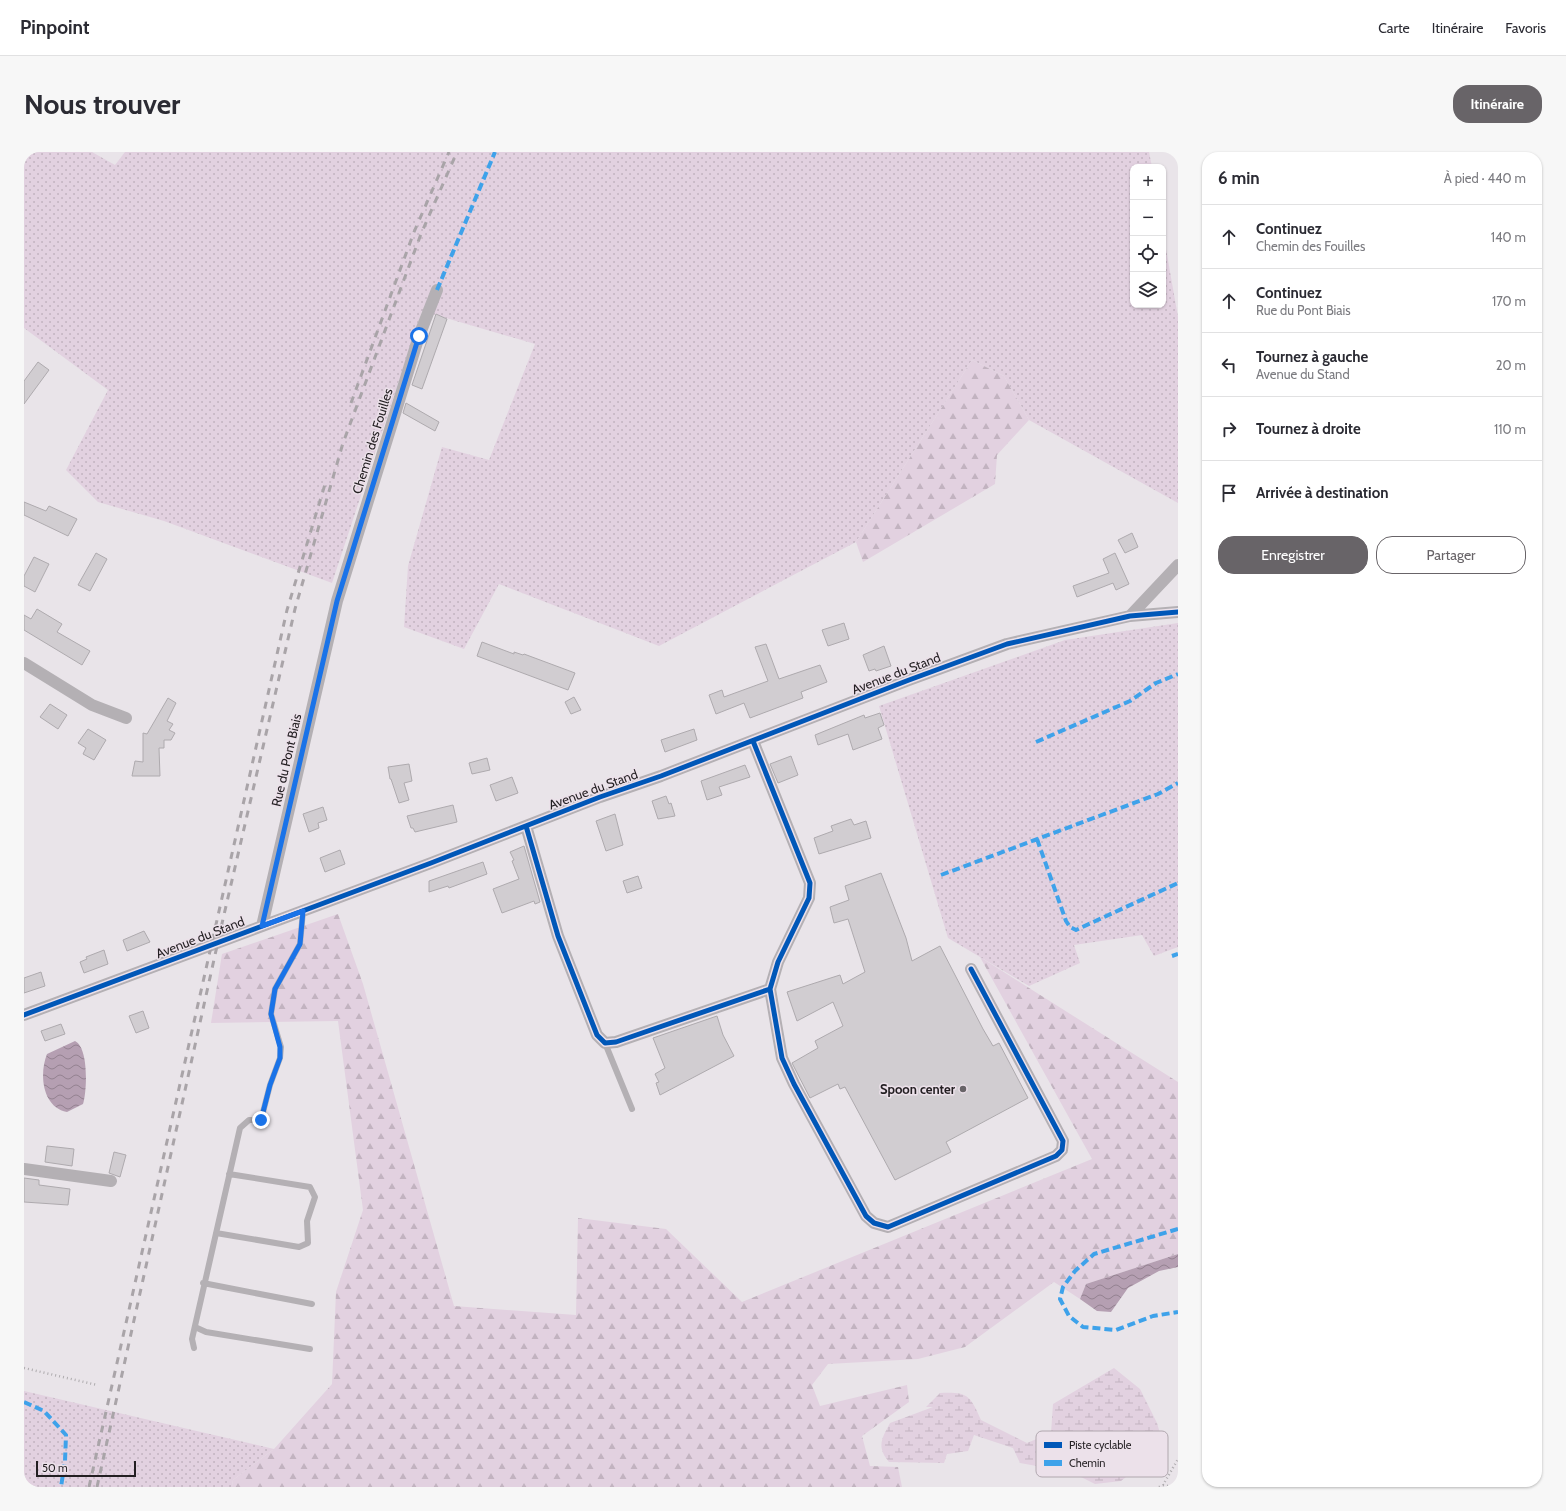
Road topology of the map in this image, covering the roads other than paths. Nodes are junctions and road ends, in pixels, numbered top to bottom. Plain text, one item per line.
1 (437, 290) dead end
2 (1178, 565) edge
3 (337, 601) joint
4 (1178, 612) edge
5 (1130, 616) junction
6 (24, 663) edge
7 (126, 718) dead end
8 (753, 741) junction
9 (526, 826) junction
10 (303, 911) junction
11 (262, 926) junction
12 (971, 969) dead end
13 (770, 989) junction
14 (24, 1015) edge
15 (605, 1043) junction
16 (632, 1109) dead end
17 (24, 1169) edge
18 (229, 1174) junction
19 (111, 1181) dead end
20 (216, 1233) junction
21 (203, 1283) junction
22 (312, 1304) dead end
23 (195, 1327) junction
24 (194, 1348) dead end
25 (310, 1349) dead end

1 - 3 street, Chemin des Fouilles
2 - 5 street
3 - 11 street, Rue du Pont Biais
4 - 5 street, Avenue du Stand
5 - 8 street, Avenue du Stand
6 - 7 street
8 - 9 street, Avenue du Stand
8 - 13 street
9 - 10 street, Avenue du Stand
9 - 15 street
10 - 11 street, Avenue du Stand
10 - 18 lane
11 - 14 street, Avenue du Stand
12 - 13 street
13 - 15 street
15 - 16 lane
17 - 19 street
18 - 20 lane
18 - 20 lane
20 - 21 lane
21 - 22 lane
21 - 23 lane
23 - 24 lane
23 - 25 lane

